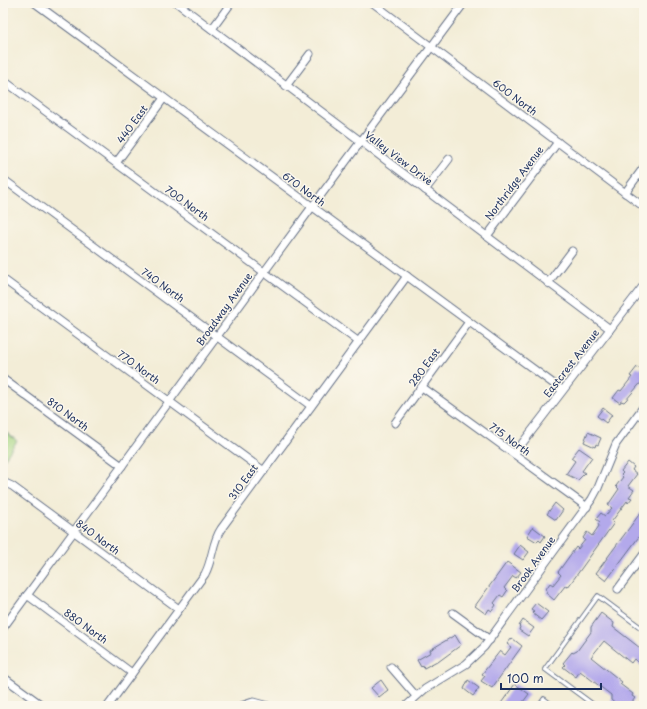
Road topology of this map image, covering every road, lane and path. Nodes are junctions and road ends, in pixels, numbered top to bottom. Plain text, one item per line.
1 (35, 3) edge
2 (177, 3) edge
3 (231, 3) edge
4 (373, 3) edge
5 (464, 3) edge
6 (212, 30) junction
7 (431, 46) junction
8 (310, 54) dead end
9 (3, 80) edge
10 (286, 86) junction
11 (164, 98) junction
12 (360, 141) junction
13 (558, 142) junction
14 (449, 159) dead end
15 (116, 163) junction
16 (644, 167) edge
17 (638, 175) junction
18 (3, 179) edge
19 (644, 181) edge
20 (425, 190) junction
21 (625, 193) junction
22 (312, 206) junction
23 (644, 207) edge
24 (486, 236) junction
25 (572, 251) dead end
26 (264, 272) junction
27 (407, 276) junction
28 (3, 279) edge
29 (548, 283) junction
30 (644, 285) edge
31 (469, 322) junction
32 (610, 329) junction
33 (216, 336) junction
34 (359, 342) junction
35 (3, 379) edge
36 (422, 386) junction
37 (562, 390) junction
38 (169, 401) junction
39 (311, 406) junction
40 (643, 408) edge
41 (395, 423) dead end
42 (514, 454) junction
43 (122, 466) junction
44 (264, 471) junction
45 (3, 482) edge
46 (587, 507) junction
47 (74, 531) junction
48 (644, 554) edge
49 (618, 589) dead end
50 (27, 595) junction
51 (180, 609) junction
52 (453, 613) dead end
53 (3, 628) edge
54 (644, 630) edge
55 (490, 640) junction
56 (391, 667) dead end
57 (132, 673) junction
58 (3, 677) edge
59 (416, 696) junction
60 (43, 706) edge
61 (108, 706) edge
62 (241, 706) edge
63 (268, 706) edge
64 (406, 706) edge
65 (539, 706) edge
66 (553, 706) edge
67 (594, 706) edge

1 - 11 street, 670 North
2 - 6 street, Valley View Drive
3 - 6 street
4 - 7 street, 600 North
5 - 7 street, Broadway Avenue
6 - 10 street, Valley View Drive
7 - 12 street, Broadway Avenue
7 - 13 street, 600 North
8 - 10 street
9 - 15 street, 700 North
10 - 12 street, Valley View Drive
11 - 15 street, 440 East
11 - 22 street, 670 North
12 - 20 street, Valley View Drive
12 - 22 street, Broadway Avenue
13 - 21 street, 600 North
13 - 24 street, Northridge Avenue
14 - 20 street
15 - 26 street, 700 North
16 - 17 street
17 - 19 lane
17 - 21 street
18 - 33 street, 740 North
20 - 24 street, Valley View Drive
21 - 23 street, 600 North
22 - 26 street, Broadway Avenue
22 - 27 street, 670 North
24 - 29 street, Valley View Drive
25 - 29 street
26 - 33 street, Broadway Avenue
26 - 34 street, 700 North
27 - 31 street, 670 North
27 - 34 street, 310 East
28 - 38 street, 770 North
29 - 32 street, Valley View Drive
30 - 32 street, Eastcrest Avenue
31 - 36 street, 280 East
31 - 37 street, 670 North
32 - 37 street, Eastcrest Avenue
33 - 38 street, Broadway Avenue
33 - 39 street, 740 North
34 - 39 street, 310 East
35 - 43 street, 810 North
36 - 41 street, 280 East
36 - 42 street, 715 North
37 - 42 street, Eastcrest Avenue
38 - 43 street, Broadway Avenue
38 - 44 street, 770 North
39 - 44 street, 310 East
40 - 46 street, Brook Avenue
42 - 46 street, 715 North
43 - 47 street, Broadway Avenue
44 - 51 street, 310 East
45 - 47 street, 840 North
46 - 55 street, Brook Avenue
47 - 50 street, Broadway Avenue
47 - 51 street, 840 North
48 - 49 street
50 - 53 street, Broadway Avenue
50 - 57 street, 880 North
51 - 57 street, 310 East
52 - 55 street
54 - 67 lane
55 - 59 street, Brook Avenue
56 - 59 street
57 - 61 street, 310 East
58 - 60 street
59 - 64 street, Brook Avenue
62 - 63 street
65 - 66 lane

